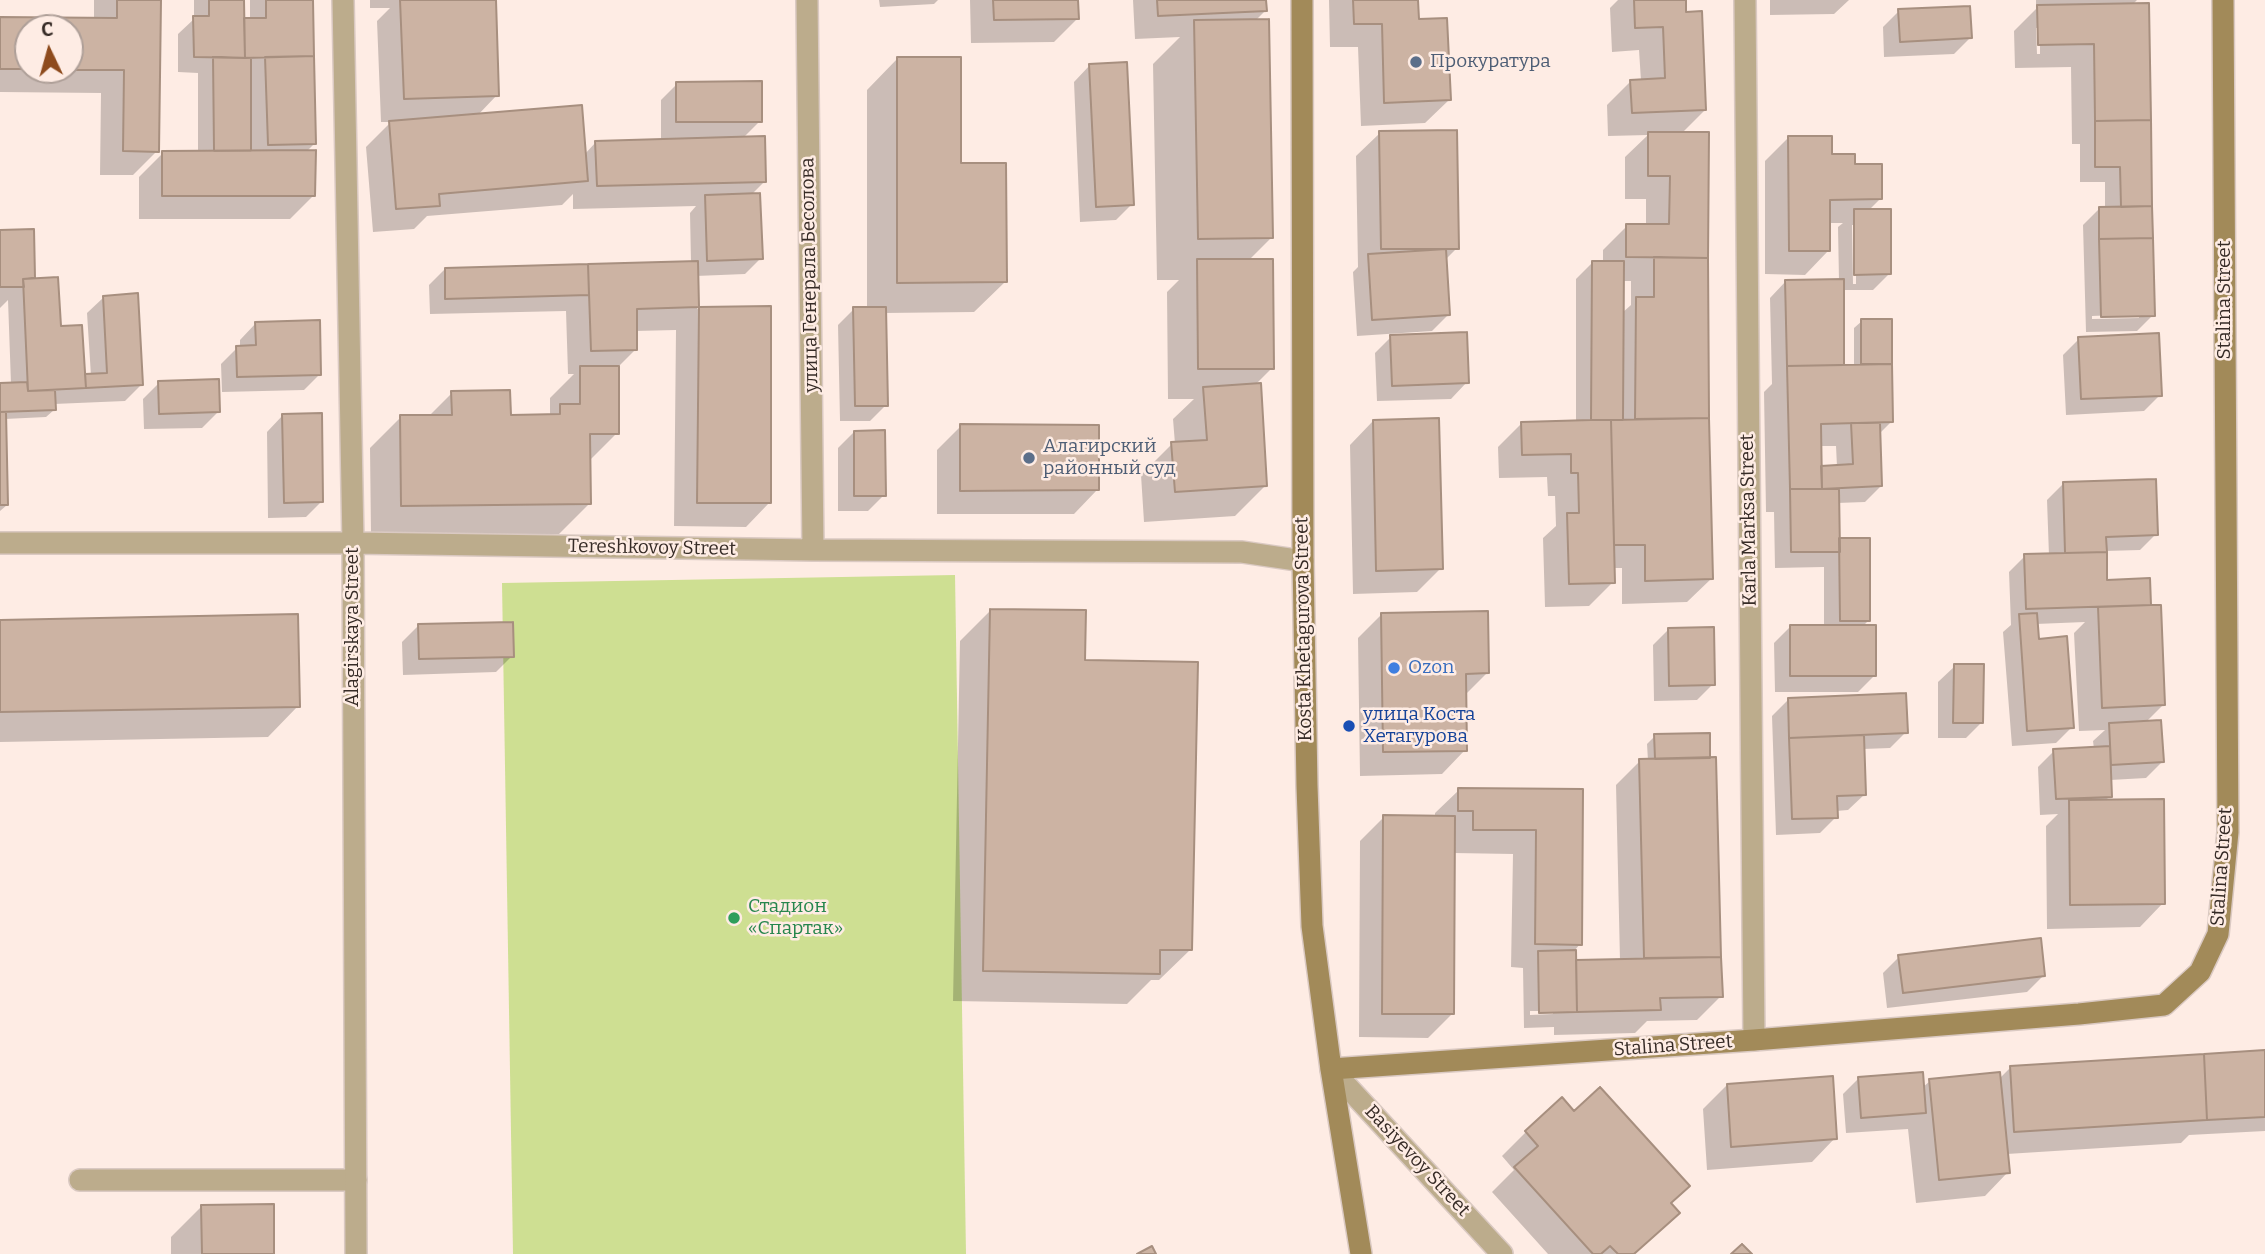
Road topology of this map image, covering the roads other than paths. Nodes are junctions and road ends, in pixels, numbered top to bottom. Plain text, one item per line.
1 (343, 0) edge
2 (807, 0) edge
3 (1302, 0) edge
4 (1745, 0) edge
5 (2223, 0) edge
6 (0, 543) edge
7 (353, 543) junction
8 (813, 550) junction
9 (1303, 561) junction
10 (1754, 1040) junction
11 (1331, 1069) junction
12 (80, 1180) dead end
13 (356, 1180) junction
14 (356, 1254) edge
15 (1361, 1254) edge
16 (1502, 1254) edge

1 - 7 street, Alagirskaya Street
2 - 8 street, улица Генерала Бесолова
3 - 9 street, Kosta Khetagurova Street
4 - 10 street, Karla Marksa Street
5 - 10 street, Stalina Street
6 - 7 street, Tereshkovoy Street
7 - 8 street, Tereshkovoy Street
7 - 13 street, Alagirskaya Street
8 - 9 street, Tereshkovoy Street
9 - 11 street, Kosta Khetagurova Street
10 - 11 street, Stalina Street
11 - 15 street, Kosta Khetagurova Street
11 - 16 street, Basiyevoy Street
12 - 13 street
13 - 14 street, Alagirskaya Street

